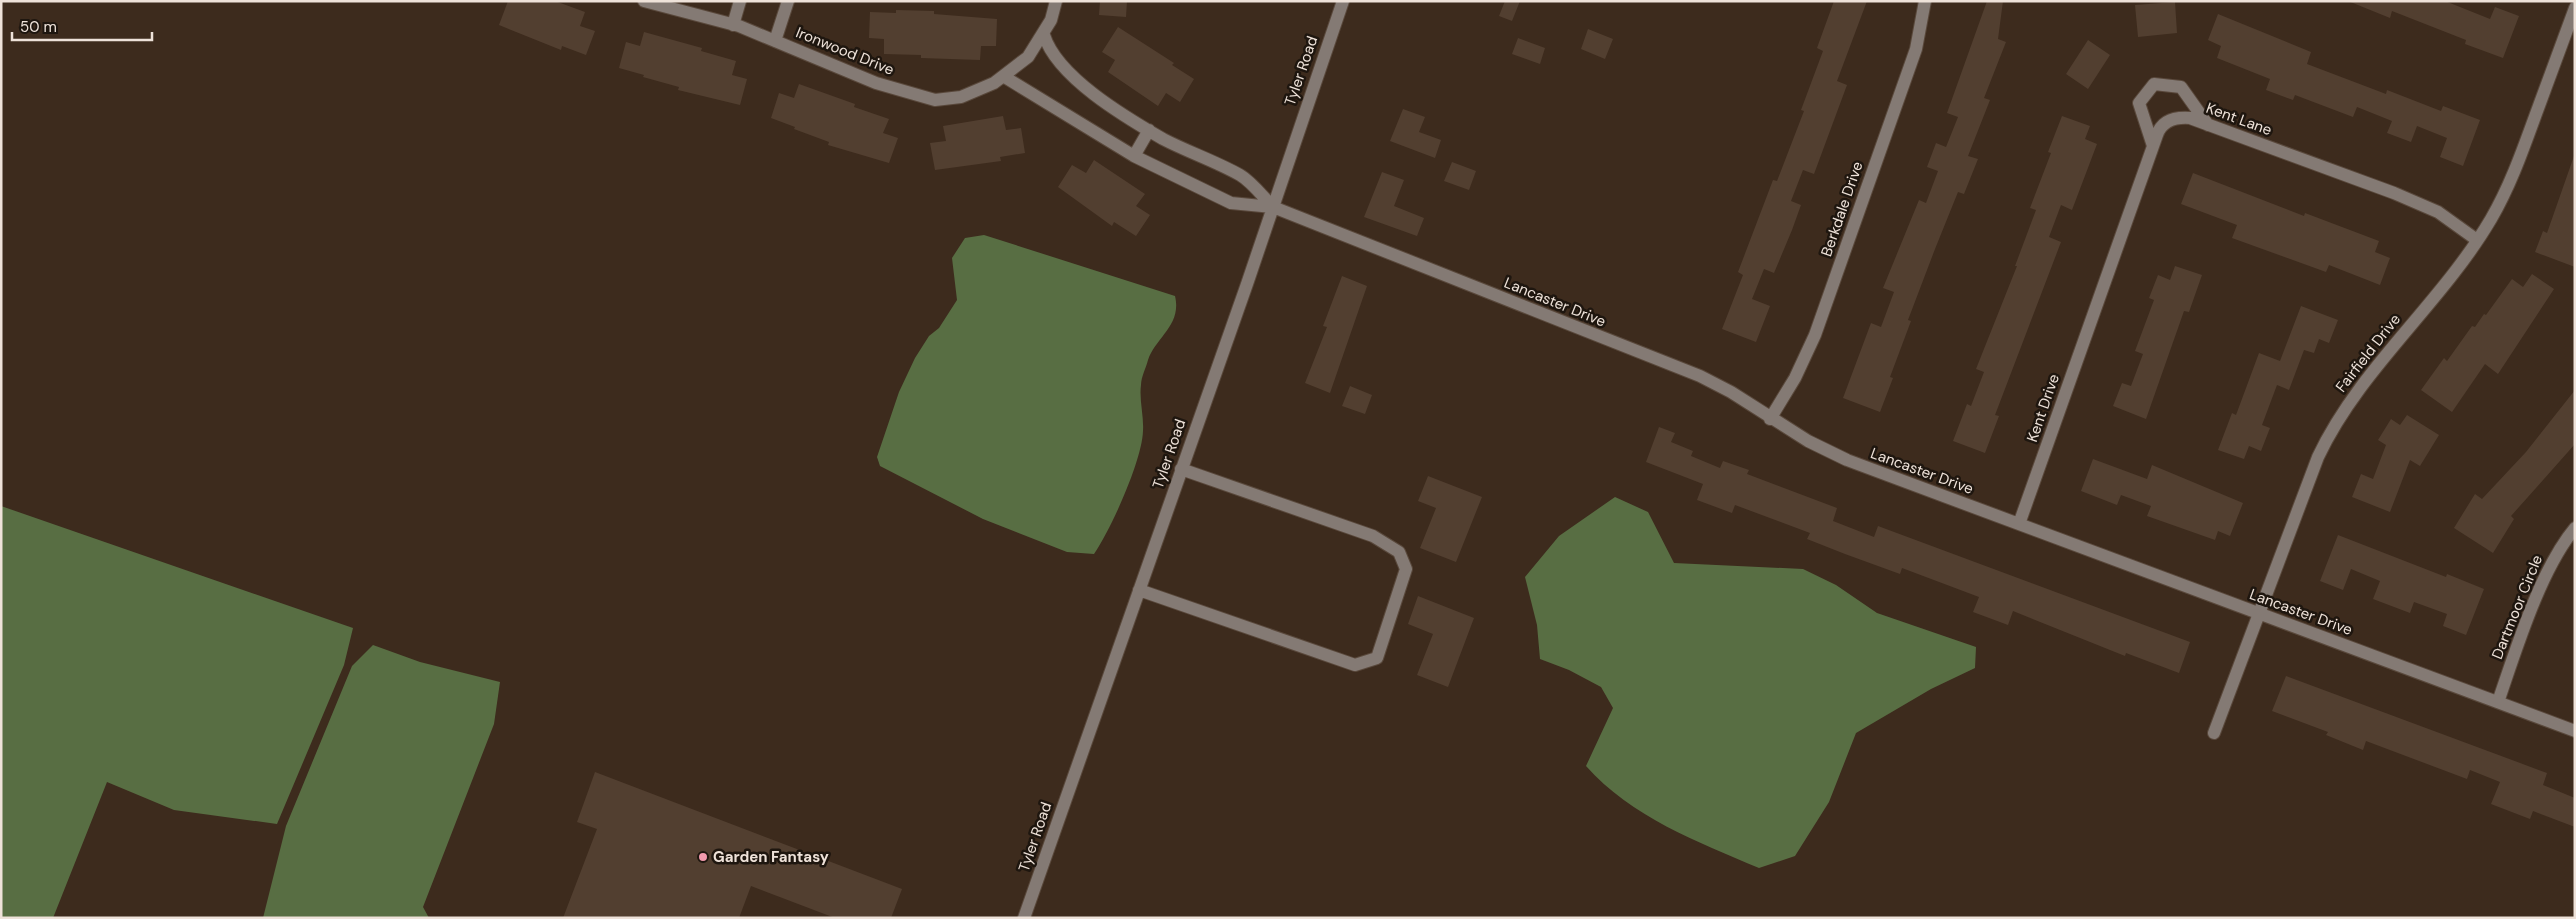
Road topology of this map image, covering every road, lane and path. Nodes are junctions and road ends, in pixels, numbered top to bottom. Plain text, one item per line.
1 (644, 1) edge
2 (740, 1) edge
3 (788, 1) edge
4 (1056, 1) edge
5 (1343, 1) edge
6 (1925, 1) edge
7 (2575, 8) edge
8 (733, 25) junction
9 (1044, 35) junction
10 (775, 41) junction
11 (1003, 76) junction
12 (2208, 125) junction
13 (1149, 130) junction
14 (2153, 146) junction
15 (1134, 156) junction
16 (1273, 207) junction
17 (2477, 240) junction
18 (2097, 303) joint
19 (1770, 419) junction
20 (1181, 469) junction
21 (2019, 524) junction
22 (2575, 528) edge
23 (1139, 590) junction
24 (2258, 613) junction
25 (2498, 702) junction
26 (2575, 731) edge
27 (2214, 733) dead end
28 (1024, 918) edge

1 - 8 street, Ironwood Drive
2 - 8 street
3 - 10 street
4 - 9 street, Ironwood Drive
5 - 16 street, Tyler Road
6 - 19 street, Berkdale Drive
7 - 17 street, Fairfield Drive
8 - 10 street, Ironwood Drive
9 - 11 street, Ironwood Drive
9 - 13 street
10 - 11 street, Ironwood Drive
11 - 15 street
12 - 14 street, Kent Lane
12 - 14 street
12 - 17 street, Kent Lane
13 - 15 street
13 - 16 street
14 - 18 street, Kent Lane
15 - 16 street
16 - 19 street, Lancaster Drive
16 - 20 street, Tyler Road
17 - 24 street, Fairfield Drive
18 - 21 street, Kent Drive
19 - 21 street, Lancaster Drive
20 - 23 street, Tyler Road
20 - 23 street
21 - 24 street, Lancaster Drive
22 - 25 street, Dartmoor Circle
23 - 28 street, Tyler Road
24 - 25 street, Lancaster Drive
24 - 27 street, Fairfield Drive
25 - 26 street, Lancaster Drive

